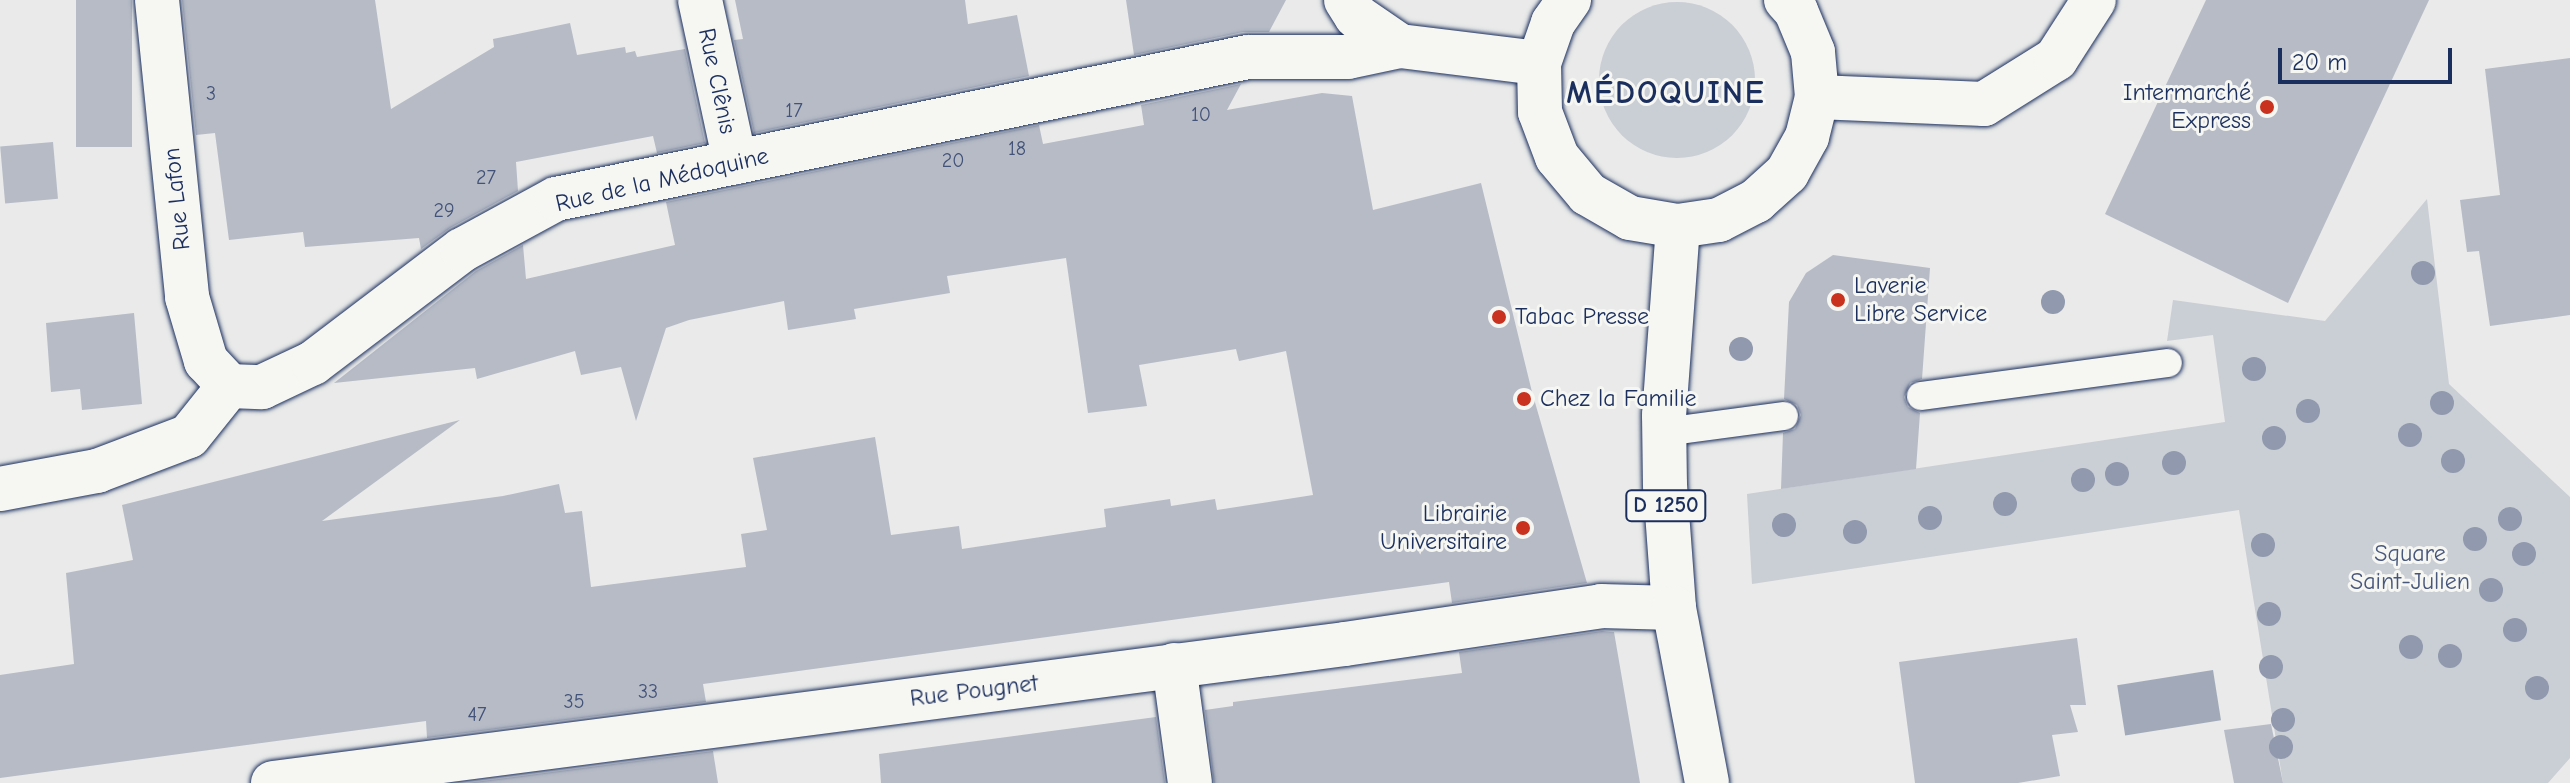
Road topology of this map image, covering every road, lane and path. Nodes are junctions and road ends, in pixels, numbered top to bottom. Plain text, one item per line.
1 (157, 0) edge
2 (700, 0) edge
3 (1346, 0) edge
4 (1569, 0) edge
5 (1786, 0) edge
6 (2094, 0) edge
7 (1400, 46) junction
8 (1539, 63) junction
9 (1817, 97) junction
10 (735, 162) junction
11 (1678, 226) junction
12 (2168, 363) dead end
13 (229, 386) junction
14 (1921, 396) dead end
15 (1784, 416) dead end
16 (1664, 432) junction
17 (0, 489) edge
18 (1674, 608) junction
19 (1174, 665) junction
20 (273, 783) edge
21 (1190, 783) edge
22 (1707, 783) edge

1 - 13 street, Rue Lafon
2 - 10 street, Rue Clênis
3 - 7 street
4 - 8 street
5 - 9 street
6 - 9 street
7 - 8 street
7 - 10 street, Rue de la Médoquine
8 - 11 street
9 - 11 street
10 - 13 street, Rue de la Médoquine
11 - 16 street, D 1250
12 - 14 lane
13 - 17 street
15 - 16 lane
16 - 18 street, D 1250
18 - 19 street, Rue Pougnet
18 - 22 street, D 1250
19 - 20 street, Rue Pougnet
19 - 21 street

